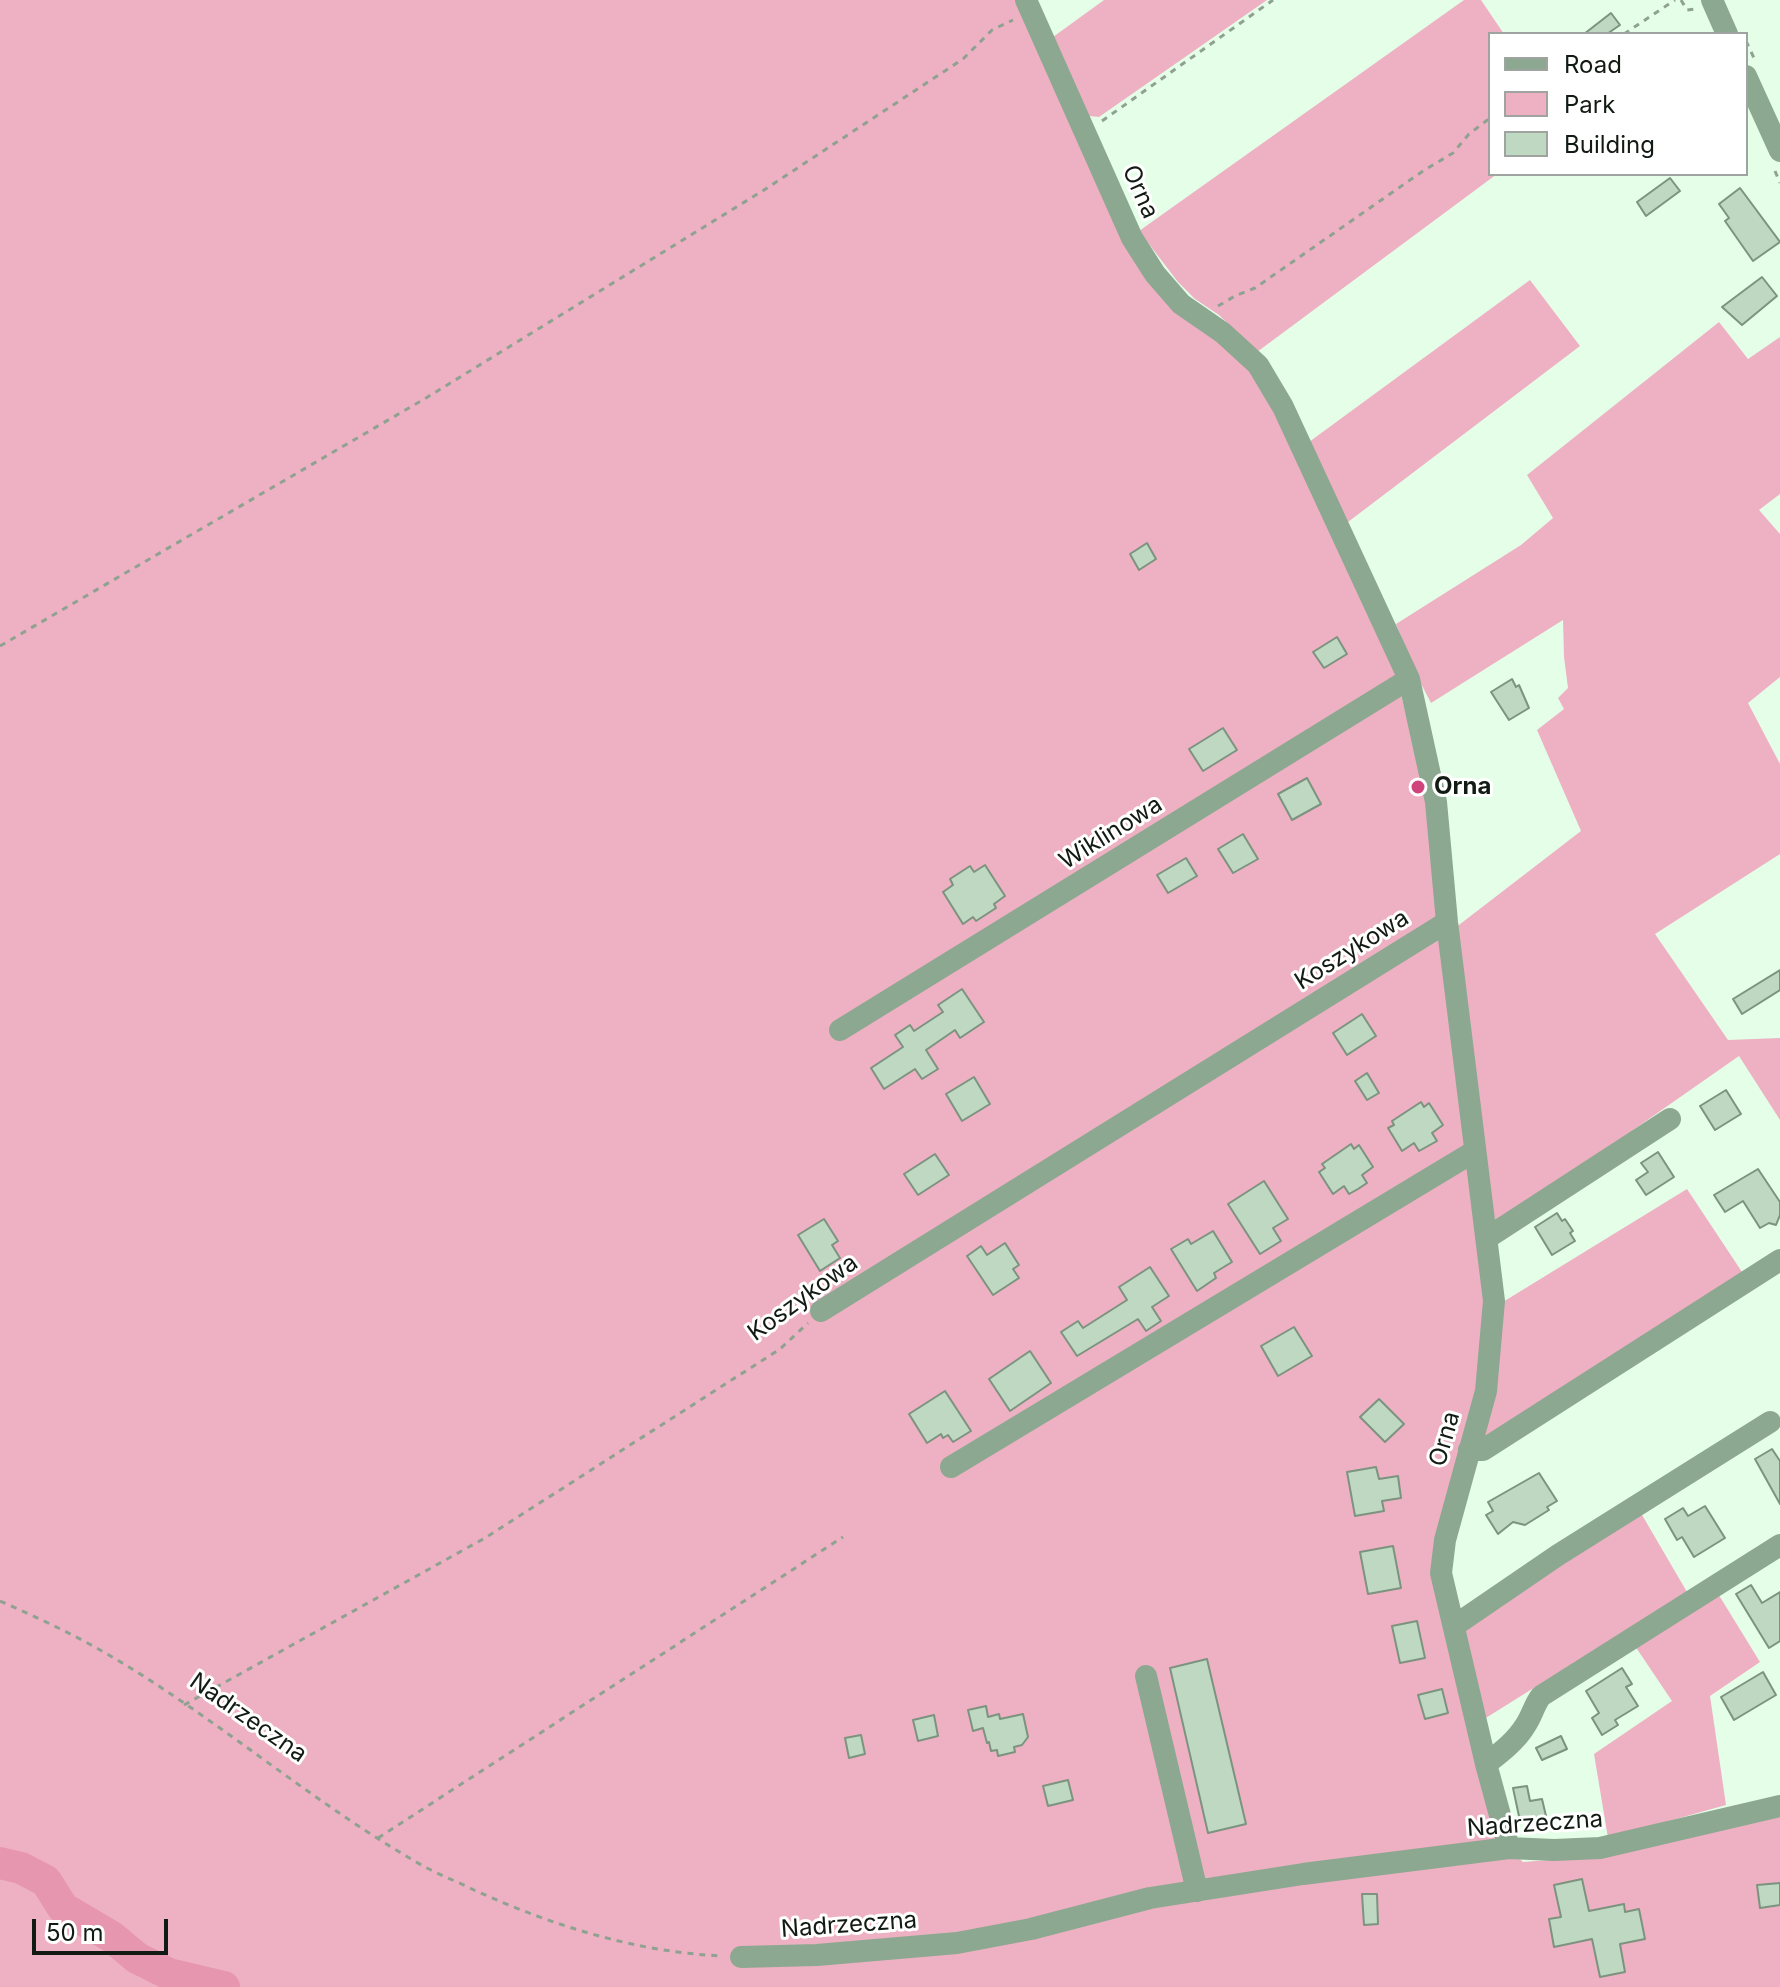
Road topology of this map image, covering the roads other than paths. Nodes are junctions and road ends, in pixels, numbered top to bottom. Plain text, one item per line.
1 (1712, 0) edge
2 (1030, 7) edge
3 (1726, 32) edge
4 (1748, 80) edge
5 (1780, 151) edge
6 (1409, 679) junction
7 (1447, 922) junction
8 (840, 1030) dead end
9 (1670, 1119) dead end
10 (1475, 1151) junction
11 (1487, 1238) junction
12 (1780, 1260) edge
13 (821, 1311) road end
14 (1770, 1422) dead end
15 (1469, 1450) junction
16 (951, 1467) dead end
17 (1780, 1545) edge
18 (1454, 1626) junction
19 (1146, 1676) dead end
20 (1486, 1764) junction
21 (1780, 1806) edge
22 (1509, 1848) junction
23 (1197, 1891) junction
24 (741, 1957) road end

1 - 3 street
2 - 6 street, Orna
4 - 5 street
6 - 7 street, Orna
6 - 8 street, Wiklinowa
7 - 10 street, Orna
7 - 13 street, Koszykowa
9 - 11 street
10 - 11 street, Orna
10 - 16 street
11 - 15 street, Orna
12 - 15 street
14 - 18 street
15 - 18 street, Orna
17 - 20 street
18 - 20 street, Orna
19 - 23 street
20 - 22 street, Orna
21 - 22 street, Nadrzeczna
22 - 23 street, Nadrzeczna
23 - 24 street, Nadrzeczna

